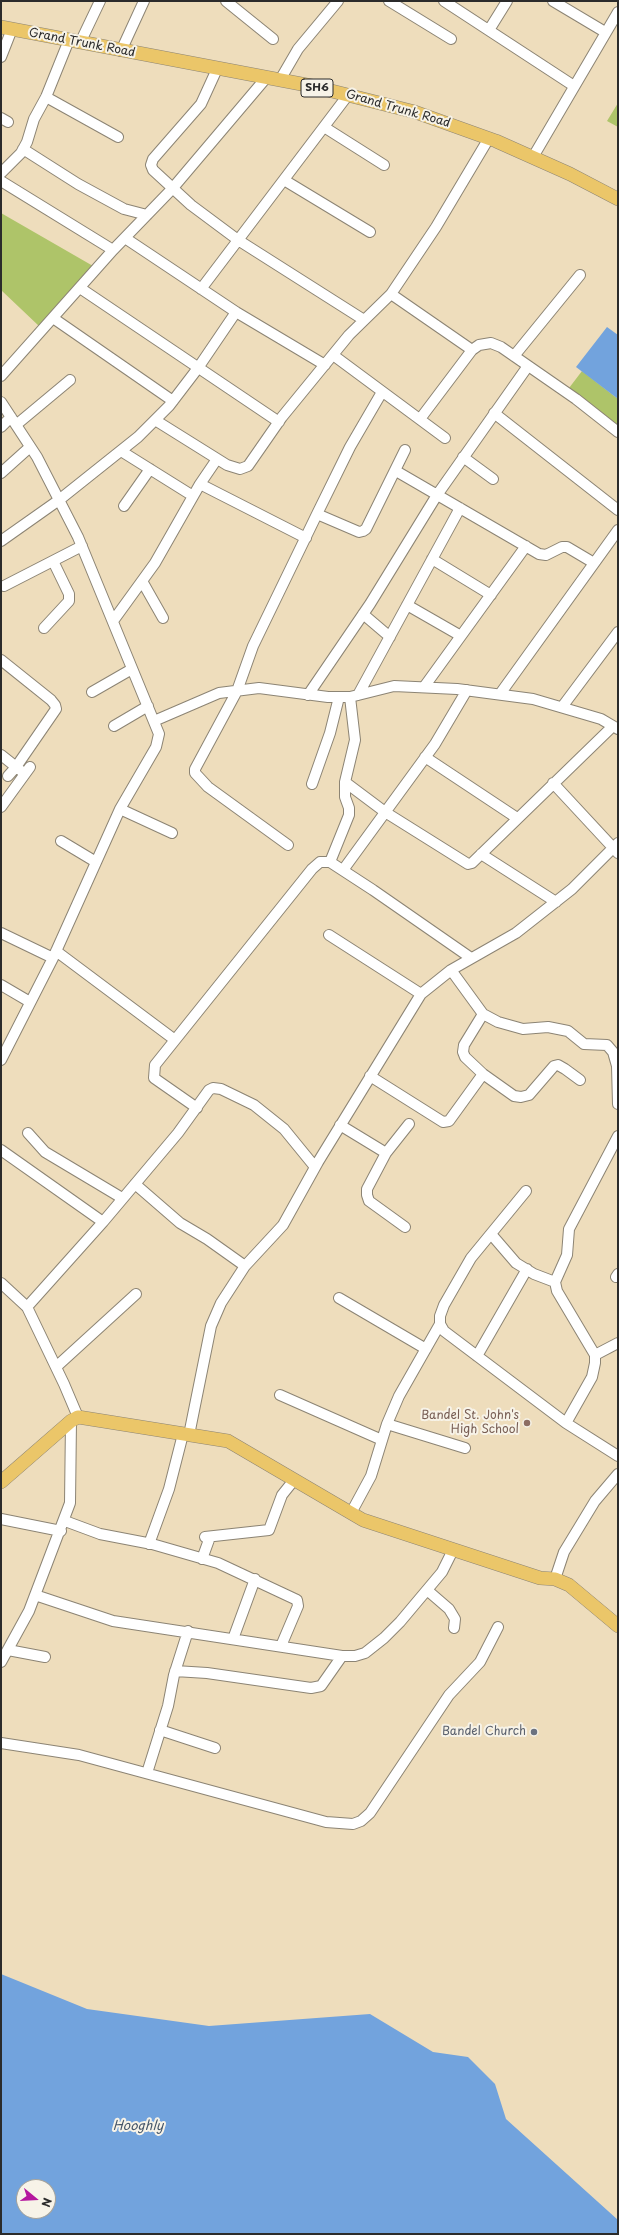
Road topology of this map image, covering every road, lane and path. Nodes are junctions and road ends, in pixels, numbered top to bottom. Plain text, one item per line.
1 (100, 1) edge
2 (144, 1) edge
3 (226, 1) edge
4 (389, 1) edge
5 (444, 1) edge
6 (507, 1) edge
7 (553, 1) edge
8 (332, 3) edge
9 (618, 12) edge
10 (6, 28) edge
11 (489, 30) junction
12 (605, 32) junction
13 (273, 39) dead end
14 (451, 39) dead end
15 (74, 42) junction
16 (120, 51) junction
17 (1, 57) edge
18 (217, 69) junction
19 (266, 78) junction
20 (280, 80) junction
21 (574, 86) junction
22 (348, 95) junction
23 (46, 97) junction
24 (324, 127) junction
25 (118, 137) dead end
26 (489, 138) junction
27 (23, 149) junction
28 (533, 157) junction
29 (384, 165) dead end
30 (1, 173) edge
31 (284, 180) junction
32 (1, 181) edge
33 (172, 190) junction
34 (618, 199) edge
35 (147, 215) junction
36 (370, 232) dead end
37 (125, 238) junction
38 (238, 240) junction
39 (113, 250) junction
40 (580, 276) dead end
41 (80, 288) junction
42 (201, 289) junction
43 (391, 294) junction
44 (236, 312) junction
45 (53, 318) junction
46 (364, 320) junction
47 (472, 350) junction
48 (333, 355) junction
49 (514, 356) junction
50 (325, 365) junction
51 (528, 366) junction
52 (198, 368) junction
53 (1, 376) edge
54 (70, 380) dead end
55 (382, 392) junction
56 (173, 401) junction
57 (1, 402) edge
58 (494, 413) junction
59 (420, 419) junction
60 (155, 420) junction
61 (13, 421) junction
62 (279, 422) junction
63 (1, 427) edge
64 (618, 432) edge
65 (445, 438) dead end
66 (30, 447) junction
67 (405, 450) dead end
68 (121, 451) junction
69 (463, 458) junction
70 (217, 459) junction
71 (150, 469) junction
72 (396, 471) junction
73 (1, 473) edge
74 (493, 479) dead end
75 (200, 484) junction
76 (437, 495) junction
77 (193, 496) junction
78 (59, 500) junction
79 (124, 506) dead end
80 (460, 508) junction
81 (618, 510) edge
82 (317, 514) junction
83 (618, 530) edge
84 (306, 538) junction
85 (1, 541) edge
86 (82, 546) junction
87 (526, 546) junction
88 (432, 559) junction
89 (53, 561) junction
90 (594, 563) junction
91 (142, 581) junction
92 (4, 586) dead end
93 (491, 595) junction
94 (407, 605) junction
95 (363, 614) junction
96 (163, 618) dead end
97 (113, 621) junction
98 (44, 628) dead end
99 (618, 632) edge
100 (461, 636) junction
101 (390, 637) junction
102 (1, 660) edge
103 (132, 669) junction
104 (424, 688) junction
105 (467, 690) junction
106 (237, 691) junction
107 (92, 692) dead end
108 (308, 694) junction
109 (500, 694) junction
110 (349, 696) junction
111 (148, 706) junction
112 (562, 707) junction
113 (154, 722) junction
114 (114, 726) dead end
115 (615, 728) edge
116 (1, 756) edge
117 (425, 757) junction
118 (16, 767) junction
119 (8, 776) dead end
120 (345, 782) junction
121 (553, 783) junction
122 (312, 784) dead end
123 (1, 807) edge
124 (120, 809) junction
125 (385, 812) junction
126 (516, 818) junction
127 (172, 833) dead end
128 (61, 841) dead end
129 (288, 845) dead end
130 (616, 848) edge
131 (480, 854) junction
132 (96, 862) junction
133 (330, 862) junction
134 (343, 870) junction
135 (556, 902) junction
136 (1, 933) edge
137 (329, 935) dead end
138 (54, 954) junction
139 (471, 958) junction
140 (451, 970) junction
141 (1, 985) edge
142 (421, 994) junction
143 (30, 1002) junction
144 (483, 1014) junction
145 (175, 1040) junction
146 (1, 1060) edge
147 (483, 1074) junction
148 (370, 1076) junction
149 (580, 1080) dead end
150 (618, 1104) edge
151 (197, 1108) junction
152 (409, 1124) dead end
153 (340, 1125) junction
154 (28, 1133) dead end
155 (618, 1136) edge
156 (615, 1148) edge
157 (1, 1150) edge
158 (386, 1153) junction
159 (315, 1167) junction
160 (134, 1184) junction
161 (526, 1191) dead end
162 (122, 1198) junction
163 (103, 1222) junction
164 (405, 1226) dead end
165 (491, 1234) junction
166 (245, 1266) junction
167 (527, 1269) junction
168 (555, 1282) junction
169 (1, 1283) edge
170 (136, 1294) dead end
171 (339, 1298) dead end
172 (27, 1307) junction
173 (440, 1324) junction
174 (618, 1343) edge
175 (426, 1349) junction
176 (594, 1355) junction
177 (477, 1356) junction
178 (56, 1367) junction
179 (280, 1395) dead end
180 (75, 1419) junction
181 (566, 1423) junction
182 (387, 1424) junction
183 (186, 1435) junction
184 (382, 1440) junction
185 (465, 1448) dead end
186 (618, 1456) edge
187 (618, 1474) edge
188 (294, 1480) junction
189 (1, 1482) edge
190 (351, 1513) junction
191 (1, 1520) edge
192 (65, 1521) junction
193 (61, 1531) junction
194 (149, 1544) junction
195 (453, 1550) junction
196 (202, 1559) junction
197 (555, 1579) junction
198 (255, 1580) junction
199 (427, 1590) junction
200 (35, 1595) junction
201 (618, 1626) edge
202 (498, 1627) dead end
203 (454, 1628) dead end
204 (188, 1631) junction
205 (234, 1638) junction
206 (281, 1646) junction
207 (8, 1650) junction
208 (342, 1656) junction
209 (45, 1657) dead end
210 (1, 1662) edge
211 (175, 1671) junction
212 (160, 1730) junction
213 (1, 1743) edge
214 (215, 1748) dead end
215 (147, 1773) junction

1 - 15 street
2 - 16 street
3 - 13 street
4 - 14 street
5 - 11 street
6 - 11 street
7 - 12 street
8 - 20 street
9 - 12 street
10 - 15 main road, Grand Trunk Road / SH6
10 - 17 street
11 - 21 street
12 - 21 street
15 - 16 main road, Grand Trunk Road / SH6
15 - 23 street
16 - 18 main road, Grand Trunk Road / SH6
18 - 19 main road, Grand Trunk Road / SH6
18 - 33 street
19 - 20 main road, Grand Trunk Road / SH6
19 - 33 street
20 - 22 main road, Grand Trunk Road / SH6
21 - 28 street
22 - 24 street
22 - 26 main road, Grand Trunk Road / SH6
23 - 25 street
23 - 27 street
24 - 29 street
24 - 31 street
26 - 28 main road, Grand Trunk Road / SH6
26 - 43 street
27 - 30 street
27 - 35 street
28 - 34 main road, Grand Trunk Road / SH6
31 - 36 street
31 - 38 street
32 - 39 street
33 - 35 street
33 - 38 street
35 - 37 street
37 - 39 street
37 - 42 street
38 - 42 street
38 - 46 street
39 - 41 street
40 - 49 street
41 - 45 street
41 - 52 street
42 - 44 street
43 - 46 street
43 - 47 street
44 - 50 street
44 - 52 street
45 - 53 street
45 - 56 street
46 - 48 street
47 - 49 street
47 - 59 street
48 - 50 street
48 - 55 street
49 - 51 street
50 - 62 street
51 - 58 street
51 - 64 street
52 - 56 street
52 - 62 street
54 - 61 street
55 - 59 street
55 - 82 street
56 - 60 street
57 - 61 street
58 - 69 street
58 - 81 street
59 - 65 street
60 - 68 street
60 - 70 street
61 - 63 street
61 - 66 street
62 - 70 street
66 - 73 street
66 - 78 street
67 - 72 street
68 - 71 street
68 - 78 street
69 - 74 street
69 - 76 street
70 - 75 street
71 - 77 street
71 - 79 street
72 - 76 street
72 - 82 street
75 - 77 street
75 - 84 street
76 - 80 street
76 - 95 street
77 - 91 street
78 - 85 street
78 - 86 street
80 - 87 street
80 - 88 street
82 - 84 street
83 - 90 street
84 - 106 street
86 - 89 street
86 - 97 street
87 - 90 street
87 - 93 street
88 - 93 street
88 - 94 street
89 - 92 street
89 - 98 street
90 - 109 street
91 - 96 street
91 - 97 street
93 - 100 street
94 - 100 street
94 - 101 street
95 - 101 street
95 - 108 street
97 - 103 street
99 - 112 street
100 - 104 street
101 - 110 street
102 - 118 street
103 - 107 street
103 - 111 street
104 - 105 street
104 - 110 street
105 - 109 street
105 - 117 street
106 - 108 street
106 - 113 street
106 - 129 street
108 - 110 street
109 - 112 street
110 - 120 street
110 - 122 street
111 - 113 street
111 - 114 street
112 - 115 street
113 - 124 street
115 - 121 street
116 - 118 street
117 - 125 street
117 - 126 street
118 - 119 street
118 - 123 street
120 - 125 street
120 - 133 street
121 - 126 street
121 - 130 street
124 - 127 street
124 - 132 street
125 - 131 street
125 - 134 street
126 - 131 street
128 - 132 street
130 - 135 street
131 - 135 street
132 - 138 street
133 - 134 street
133 - 145 street
134 - 139 street
135 - 139 street
136 - 138 street
137 - 142 street
138 - 143 street
138 - 145 street
139 - 140 street
140 - 142 street
140 - 144 street
141 - 143 street
142 - 148 street
143 - 146 street
144 - 147 street
144 - 150 street
145 - 151 street
147 - 148 street
147 - 149 street
148 - 153 street
151 - 159 street
151 - 160 street
152 - 158 street
153 - 158 street
153 - 159 street
154 - 162 street
155 - 156 street
156 - 168 street
157 - 163 street
158 - 164 street
159 - 166 street
160 - 162 street
160 - 166 street
161 - 165 street
162 - 163 street
163 - 172 street
165 - 167 street
165 - 173 street
166 - 183 street
167 - 168 street
167 - 177 street
168 - 176 street
169 - 172 street
170 - 178 street
171 - 175 street
172 - 178 street
173 - 175 street
173 - 177 street
174 - 176 street
175 - 182 street
176 - 181 street
177 - 181 street
178 - 180 street
179 - 184 street
180 - 183 main road
180 - 189 main road
180 - 192 street
181 - 186 street
182 - 184 street
182 - 185 street
183 - 188 main road
183 - 194 street
184 - 190 street
187 - 197 street
188 - 190 main road
188 - 196 street
190 - 195 main road
191 - 193 street
192 - 193 street
192 - 194 street
193 - 200 street
194 - 196 street
195 - 197 main road
195 - 199 street
196 - 198 street
197 - 201 main road
198 - 205 street
198 - 206 street
199 - 203 street
199 - 208 street
200 - 204 street
200 - 207 street
202 - 215 street
204 - 205 street
204 - 211 street
205 - 206 street
206 - 208 street
207 - 209 street
207 - 210 street
208 - 211 street
211 - 212 street
212 - 214 street
212 - 215 street
213 - 215 street

